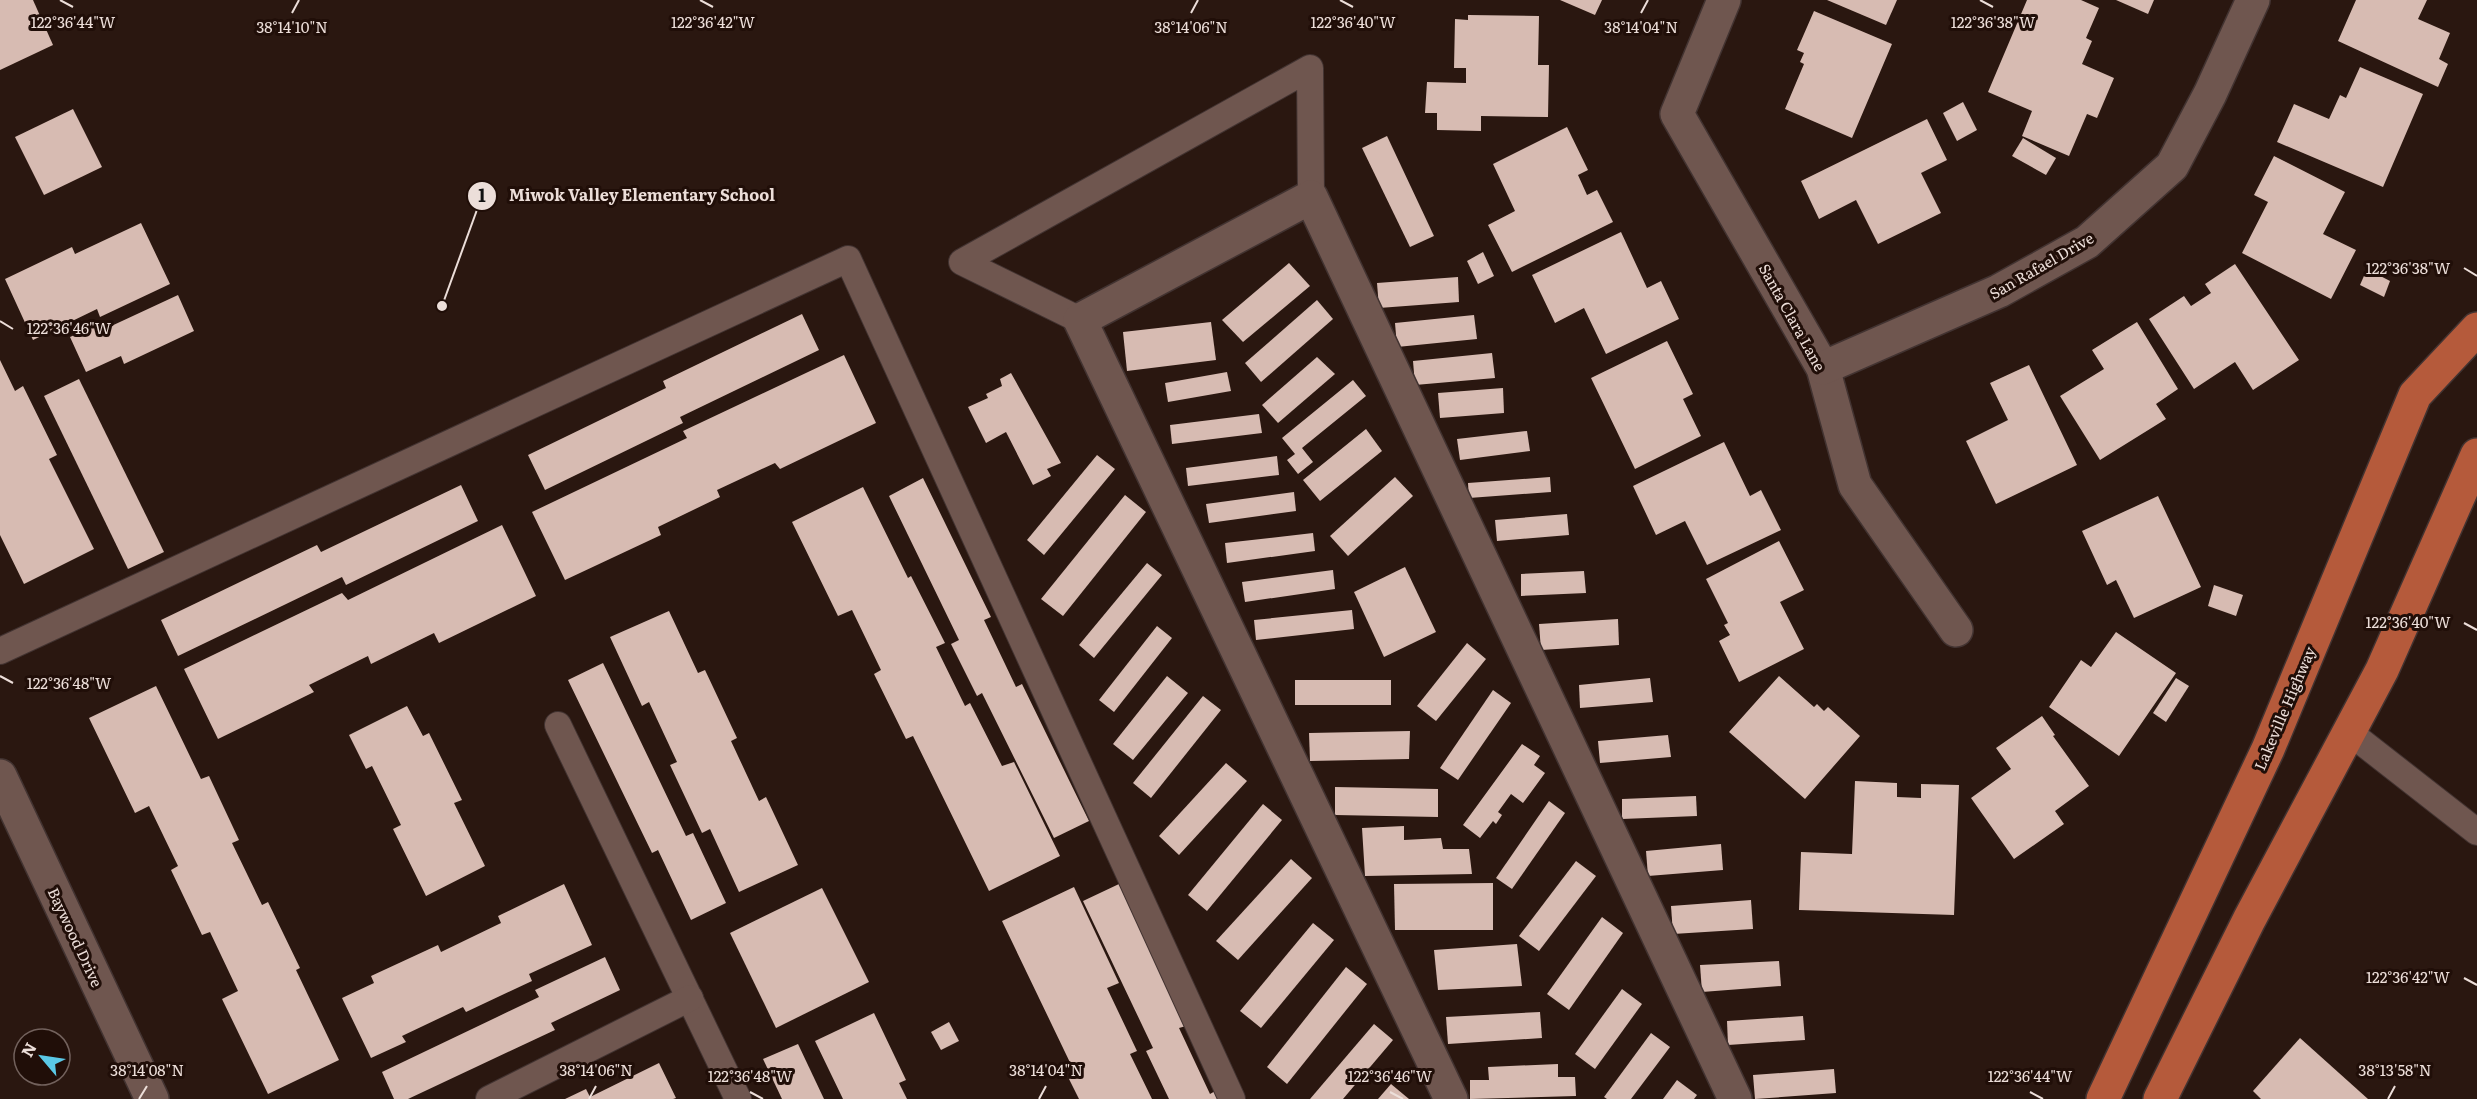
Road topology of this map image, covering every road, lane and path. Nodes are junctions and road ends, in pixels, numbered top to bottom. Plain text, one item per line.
1 (1724, 0) edge
2 (2253, 0) edge
3 (1311, 197) junction
4 (1080, 320) junction
5 (2477, 329) edge
6 (1823, 368) junction
7 (2477, 455) edge
8 (1956, 630) dead end
9 (0, 651) edge
10 (558, 725) dead end
11 (2349, 732) junction
12 (0, 776) edge
13 (2477, 832) edge
14 (690, 998) junction
15 (152, 1099) edge
16 (489, 1099) edge
17 (738, 1099) edge
18 (1232, 1099) edge
19 (1451, 1099) edge
20 (1735, 1099) edge
21 (2103, 1099) edge
22 (2160, 1099) edge

1 - 6 street, Santa Clara Lane
2 - 6 street, San Rafael Drive
3 - 4 street
3 - 4 lane
3 - 20 street
4 - 19 street
5 - 21 main road, Lakeville Highway
6 - 8 street, Santa Clara Lane
7 - 11 main road
9 - 18 lane
10 - 14 lane
11 - 13 lane
11 - 22 main road
12 - 15 street, Baywood Drive
14 - 16 lane
14 - 17 lane

